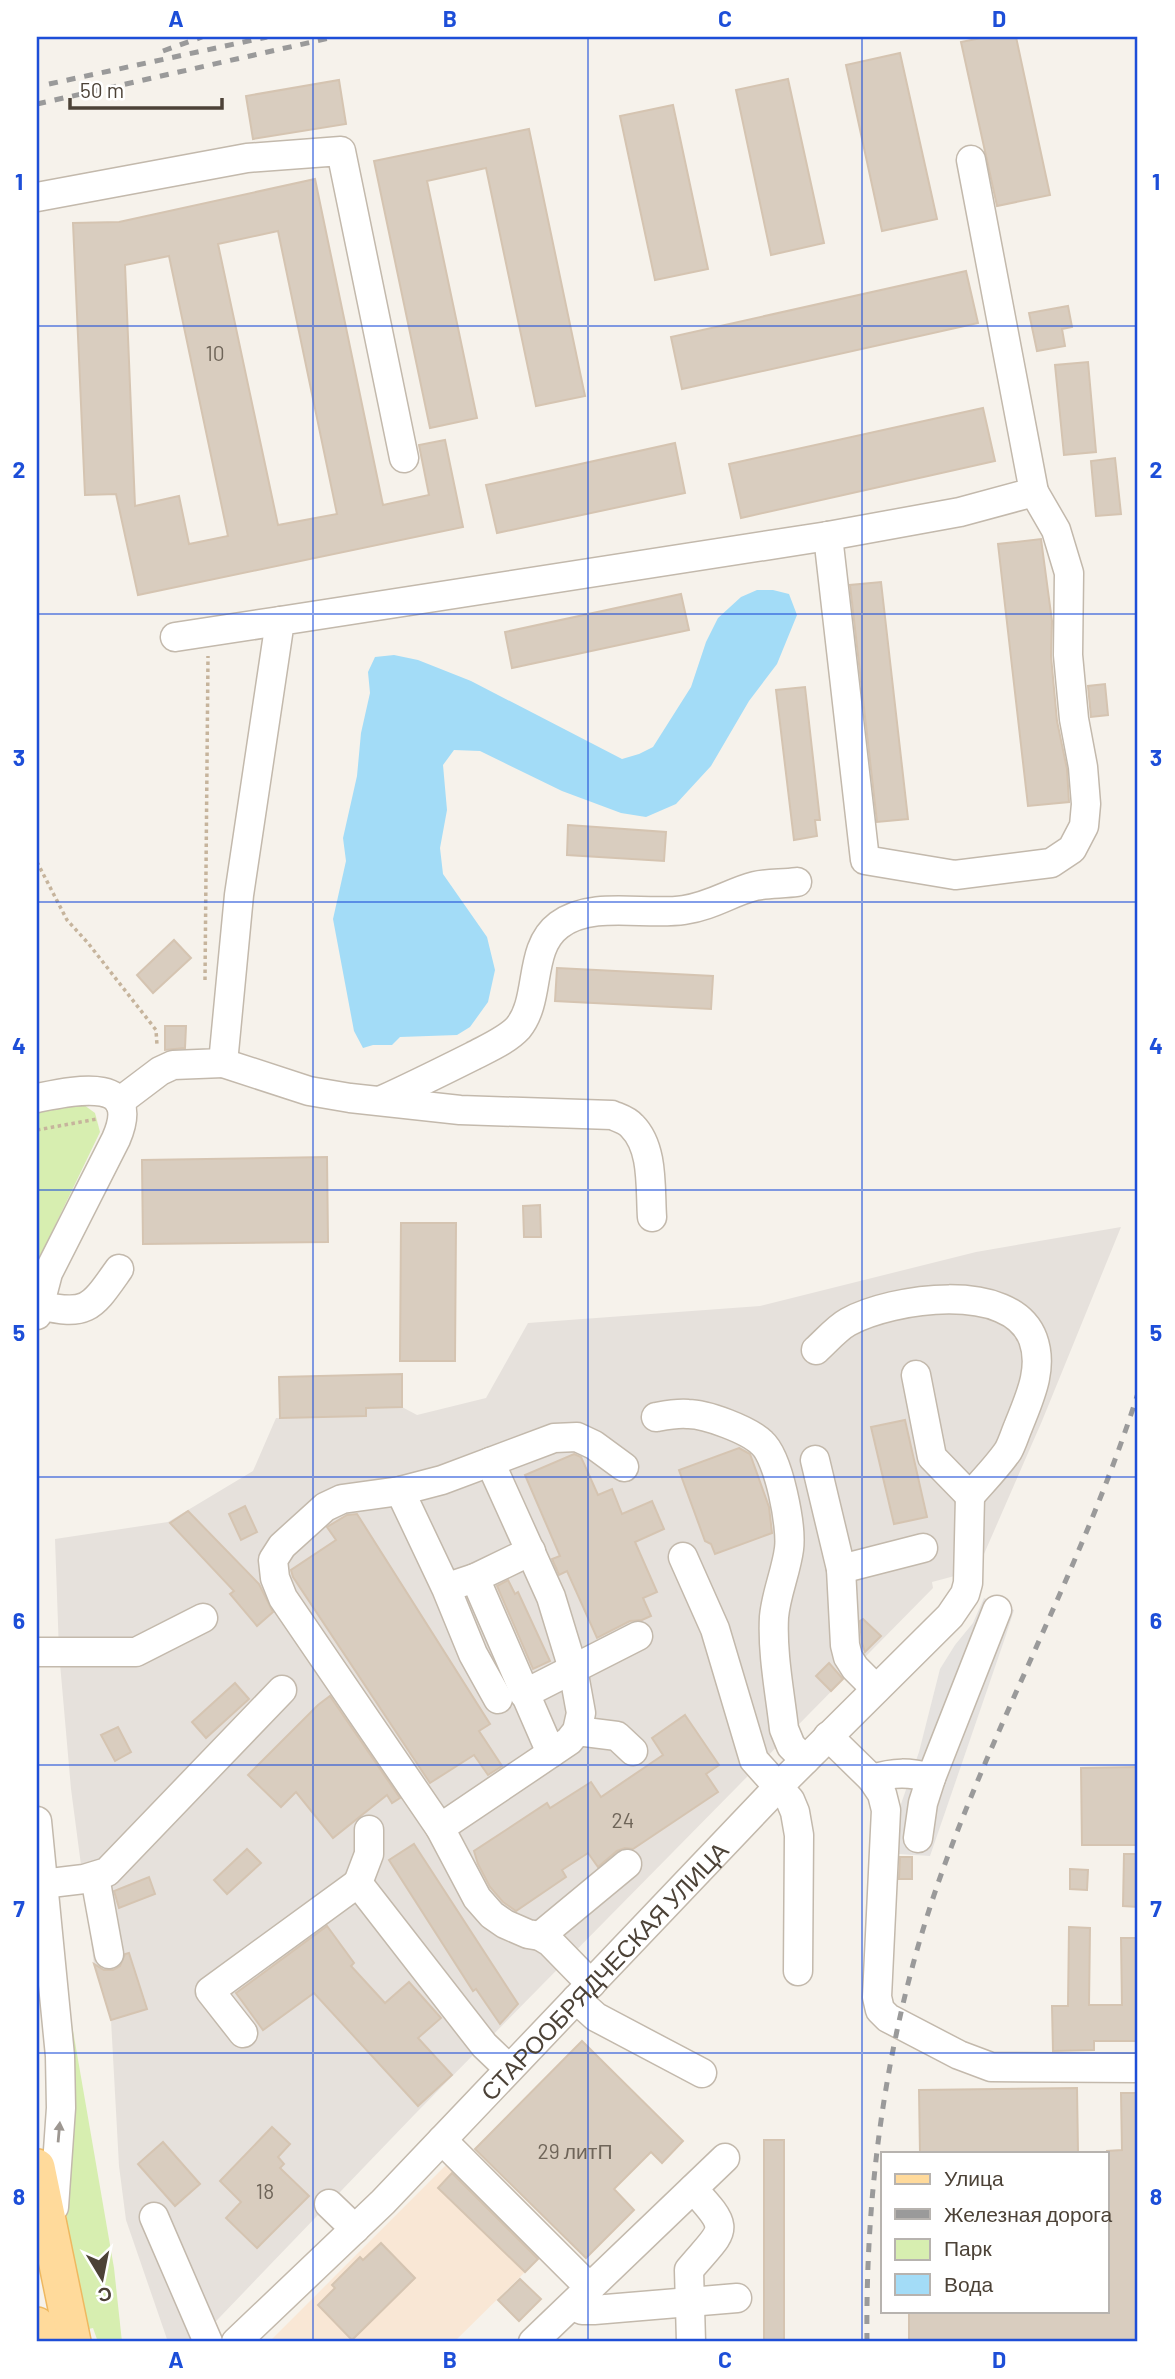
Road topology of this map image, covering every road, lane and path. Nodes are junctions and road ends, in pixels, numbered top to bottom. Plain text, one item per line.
1 (971, 160) dead end
2 (37, 197) edge
3 (404, 457) dead end
4 (1034, 492) junction
5 (828, 536) junction
6 (280, 621) junction
7 (208, 632) junction
8 (175, 637) dead end
9 (37, 862) edge
10 (797, 882) dead end
11 (205, 981) dead end
12 (223, 1063) junction
13 (160, 1070) junction
14 (37, 1098) edge
15 (382, 1100) junction
16 (111, 1110) junction
17 (37, 1130) edge
18 (652, 1217) dead end
19 (119, 1269) dead end
20 (38, 1310) edge
21 (816, 1350) dead end
22 (916, 1375) dead end
23 (656, 1417) dead end
24 (816, 1460) dead end
25 (490, 1462) junction
26 (624, 1467) dead end
27 (400, 1491) junction
28 (970, 1496) junction
29 (923, 1548) dead end
30 (531, 1550) junction
31 (683, 1557) dead end
32 (841, 1569) junction
33 (475, 1578) junction
34 (446, 1588) junction
35 (997, 1610) dead end
36 (203, 1618) dead end
37 (638, 1636) dead end
38 (37, 1652) edge
39 (573, 1669) junction
40 (876, 1689) junction
41 (282, 1690) dead end
42 (511, 1696) junction
43 (578, 1731) junction
44 (828, 1736) junction
45 (633, 1751) dead end
46 (551, 1754) junction
47 (804, 1760) junction
48 (931, 1778) junction
49 (872, 1779) junction
50 (778, 1787) junction
51 (37, 1821) edge
52 (440, 1828) junction
53 (369, 1830) dead end
54 (918, 1838) dead end
55 (627, 1864) dead end
56 (95, 1877) junction
57 (358, 1883) junction
58 (42, 1884) junction
59 (540, 1936) junction
60 (109, 1954) dead end
61 (798, 1971) dead end
62 (584, 1991) junction
63 (243, 2033) dead end
64 (1138, 2068) edge
65 (509, 2069) junction
66 (702, 2073) dead end
67 (442, 2140) junction
68 (725, 2158) dead end
69 (37, 2167) edge
70 (693, 2189) junction
71 (329, 2204) dead end
72 (154, 2217) dead end
73 (355, 2229) junction
74 (53, 2249) junction
75 (581, 2296) junction
76 (737, 2298) dead end
77 (690, 2302) junction
78 (37, 2326) edge
79 (40, 2342) edge
80 (73, 2342) edge
81 (208, 2342) edge
82 (236, 2342) edge
83 (533, 2342) edge
84 (691, 2342) edge

1 - 4 street
2 - 3 street
4 - 5 street
4 - 5 street
5 - 6 street
6 - 7 street
6 - 12 street
7 - 8 street
7 - 11 path
9 - 13 path
10 - 15 street
12 - 13 street
12 - 15 street
13 - 16 street
14 - 16 street
15 - 18 street
16 - 17 path
16 - 20 street
19 - 20 street
21 - 28 street
22 - 28 street
23 - 47 street
24 - 32 street
25 - 26 street
25 - 27 street
25 - 30 street
27 - 34 street
27 - 52 street
28 - 40 street, СТАРООБРЯДЧЕСКАЯ УЛИЦА
29 - 32 street
30 - 33 street
30 - 39 street
31 - 50 street
32 - 40 street
33 - 34 street
33 - 42 street
34 - 42 street
35 - 48 street
36 - 38 street
37 - 39 street
39 - 42 street
39 - 43 street
40 - 44 street, СТАРООБРЯДЧЕСКАЯ УЛИЦА
41 - 56 street
42 - 46 street
43 - 45 street
43 - 46 street
44 - 47 street, СТАРООБРЯДЧЕСКАЯ УЛИЦА
44 - 49 street
46 - 52 street
47 - 50 street, СТАРООБРЯДЧЕСКАЯ УЛИЦА
48 - 49 street
48 - 54 street
49 - 64 street
50 - 61 street
50 - 62 street, СТАРООБРЯДЧЕСКАЯ УЛИЦА
51 - 58 street
52 - 59 street
53 - 57 street
55 - 59 street
56 - 58 street
56 - 60 street
57 - 63 street
57 - 65 street
74 -> 58 street
59 - 62 street
62 - 65 street, СТАРООБРЯДЧЕСКАЯ УЛИЦА
62 - 66 street
65 - 67 street, СТАРООБРЯДЧЕСКАЯ УЛИЦА
67 - 73 street, СТАРООБРЯДЧЕСКАЯ УЛИЦА
67 - 75 street
68 - 70 street
69 - 74 main road
70 - 75 street
70 - 77 street
71 - 73 street
72 - 81 street
73 - 82 street, СТАРООБРЯДЧЕСКАЯ УЛИЦА
74 - 80 main road
75 - 77 street
75 - 83 street
76 - 77 street
77 - 84 street
78 - 79 main road

